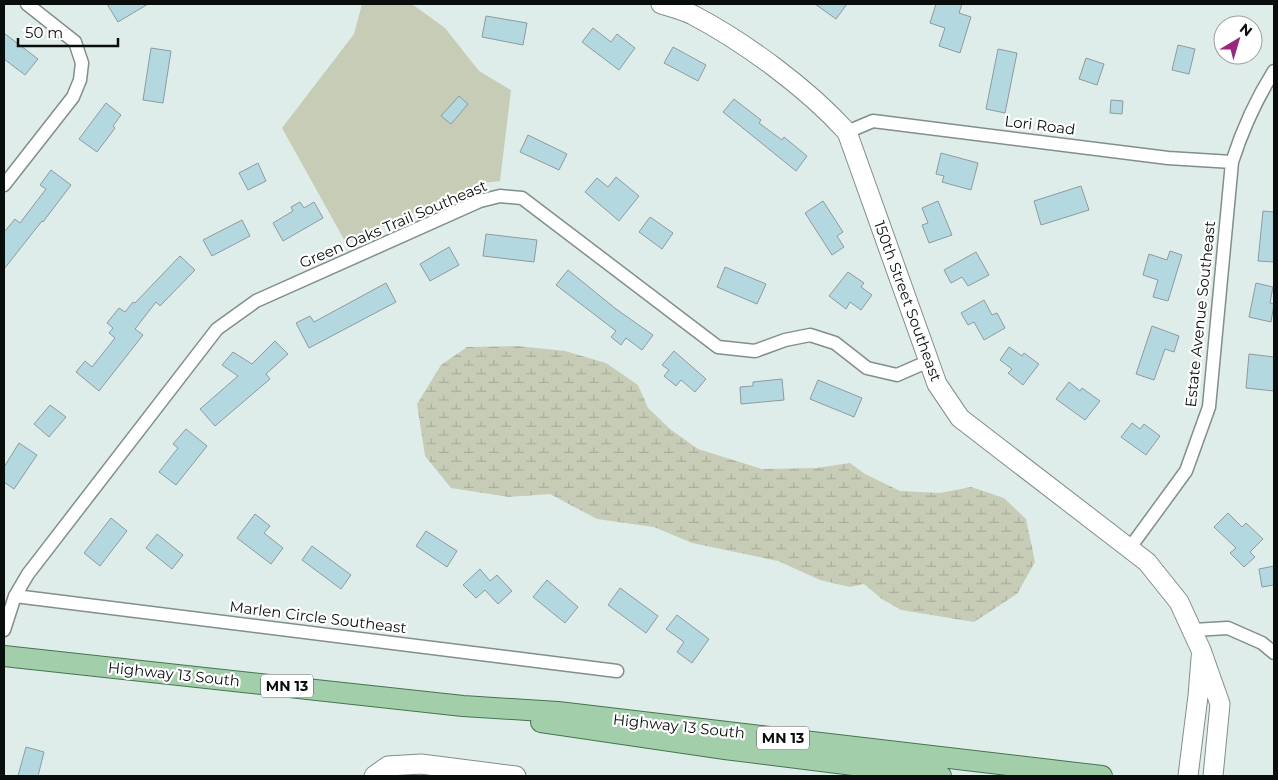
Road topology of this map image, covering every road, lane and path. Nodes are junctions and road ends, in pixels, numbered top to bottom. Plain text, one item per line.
1 (28, 4) edge
2 (660, 4) edge
3 (1274, 71) edge
4 (847, 132) junction
5 (1232, 162) junction
6 (4, 185) edge
7 (929, 361) junction
8 (1129, 549) junction
9 (15, 596) junction
10 (4, 630) edge
11 (1192, 630) junction
12 (1202, 650) junction
13 (1274, 653) edge
14 (4, 656) edge
15 (617, 671) dead end
16 (463, 706) junction
17 (374, 776) edge
18 (516, 776) edge
19 (941, 776) edge
20 (1102, 776) edge
21 (1188, 776) edge
22 (1213, 776) edge

1 - 6 street
2 - 4 street, 150th Street Southeast
3 - 5 street, Estate Avenue Southeast
4 - 5 street, Lori Road
4 - 7 street, 150th Street Southeast
5 - 8 street, Estate Avenue Southeast
7 - 8 street, 150th Street Southeast
7 - 9 street, Green Oaks Trail Southeast
8 - 11 street, 150th Street Southeast
9 - 10 street, Green Oaks Trail Southeast
9 - 15 street, Marlen Circle Southeast
11 - 12 street, 150th Street Southeast
11 - 13 street
12 - 21 street
12 - 22 street, 150th Street Southeast
14 - 16 main road, Highway 13 South / MN 13
16 - 19 main road, Highway 13 South / MN 13
16 - 20 main road, Highway 13 South / MN 13
17 - 18 street

